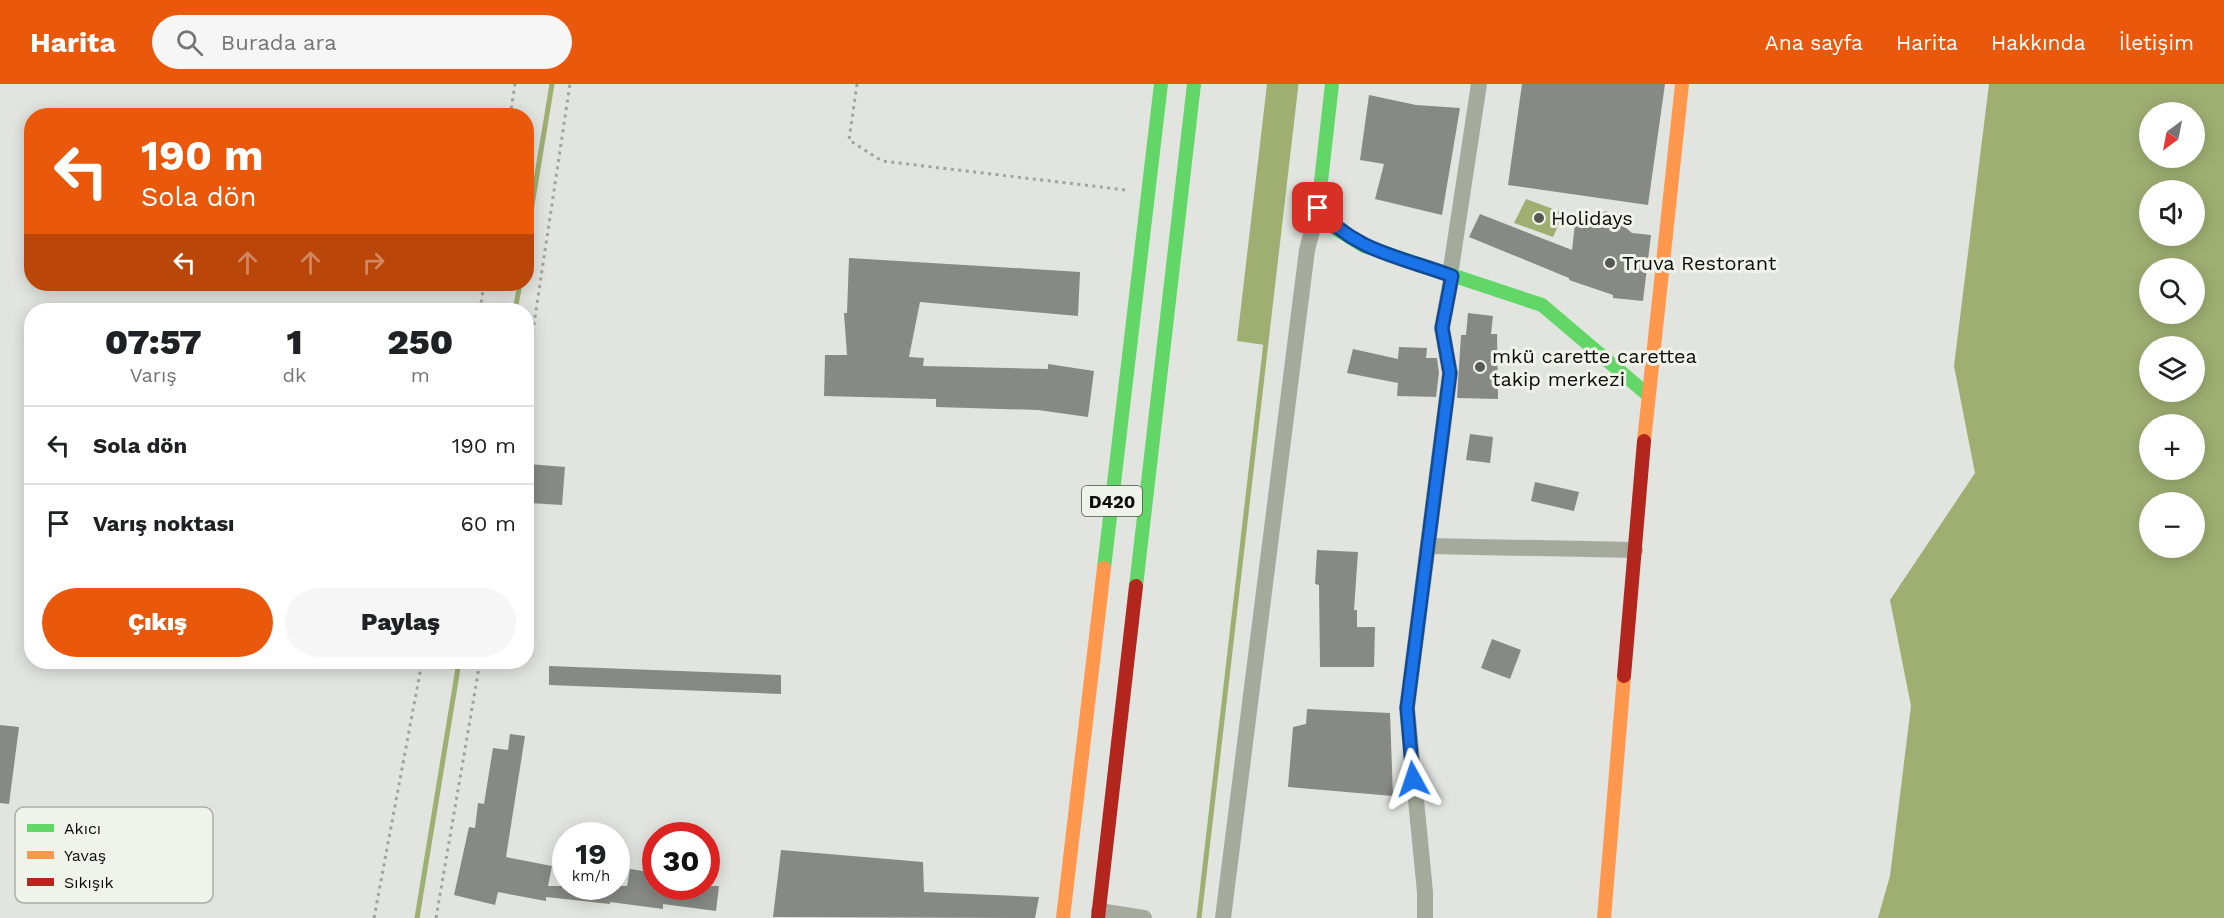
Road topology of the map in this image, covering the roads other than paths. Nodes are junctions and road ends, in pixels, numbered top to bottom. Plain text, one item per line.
1 (1161, 84) edge
2 (1194, 84) edge
3 (1332, 84) edge
4 (1479, 84) edge
5 (1682, 84) edge
6 (1318, 208) junction
7 (1451, 275) junction
8 (1648, 395) junction
9 (1428, 546) junction
10 (1635, 549) junction
11 (1099, 914) edge
12 (1064, 918) edge
13 (1144, 918) edge
14 (1223, 918) edge
15 (1425, 918) edge
16 (1604, 918) edge

1 - 12 main road, D420
2 - 11 main road, D420
3 - 6 main road
4 - 7 street
5 - 8 main road
6 - 7 main road
6 - 14 street
7 - 8 main road
7 - 9 street
8 - 10 main road
9 - 10 street
9 - 15 street
10 - 16 main road
11 - 13 street

